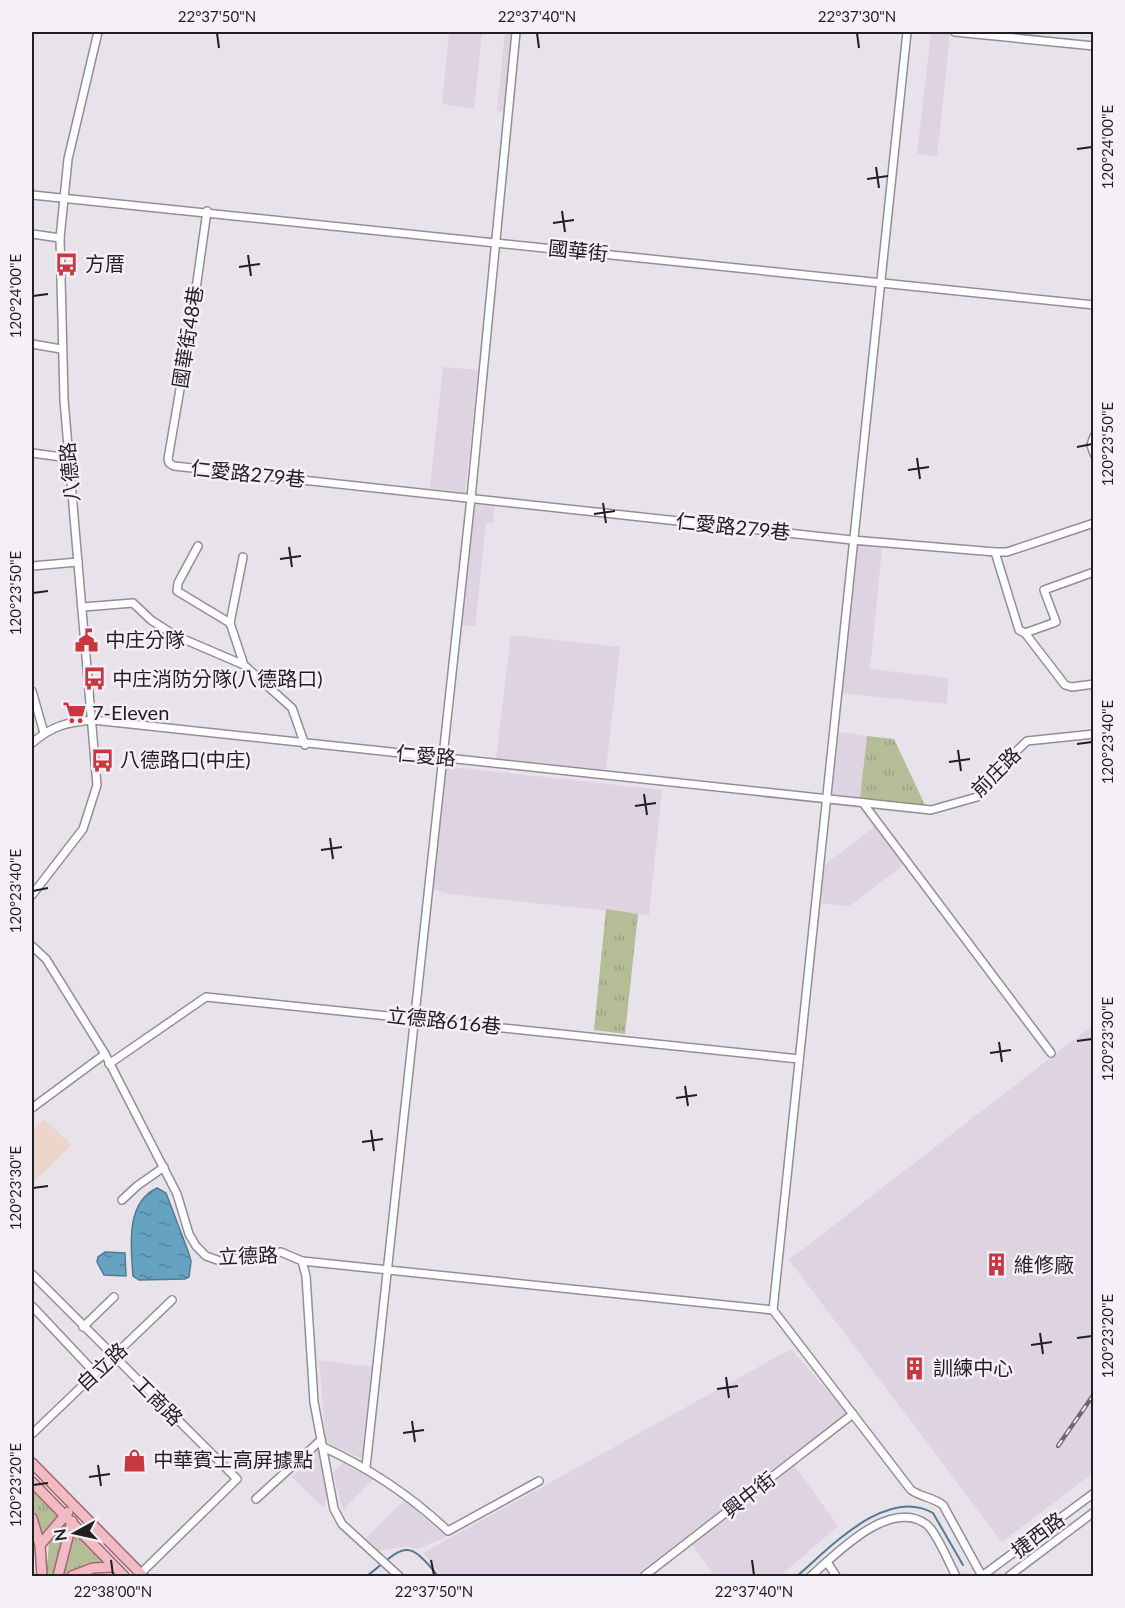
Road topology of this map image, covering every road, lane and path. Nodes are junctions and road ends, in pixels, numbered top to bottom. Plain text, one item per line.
1 (98, 32) edge
2 (516, 32) edge
3 (907, 32) edge
4 (955, 32) edge
5 (1094, 46) edge
6 (32, 195) edge
7 (63, 196) junction
8 (207, 211) junction
9 (32, 234) edge
10 (60, 238) junction
11 (495, 243) junction
12 (880, 281) junction
13 (1094, 305) edge
14 (32, 344) edge
15 (61, 349) junction
16 (1094, 436) edge
17 (32, 453) edge
18 (1094, 454) edge
19 (69, 458) junction
20 (169, 463) joint
21 (471, 498) junction
22 (1094, 523) edge
23 (852, 540) junction
24 (198, 546) dead end
25 (995, 552) junction
26 (243, 557) dead end
27 (78, 562) junction
28 (32, 566) edge
29 (1094, 572) edge
30 (83, 607) junction
31 (230, 623) junction
32 (1026, 633) junction
33 (243, 665) junction
34 (1094, 684) edge
35 (32, 691) edge
36 (93, 720) junction
37 (44, 733) junction
38 (1094, 734) edge
39 (32, 743) edge
40 (305, 745) junction
41 (443, 758) junction
42 (826, 800) junction
43 (863, 803) junction
44 (32, 895) edge
45 (32, 946) edge
46 (415, 1018) junction
47 (1051, 1053) dead end
48 (105, 1054) junction
49 (799, 1059) junction
50 (110, 1064) junction
51 (32, 1108) edge
52 (164, 1167) junction
53 (122, 1200) dead end
54 (302, 1261) junction
55 (388, 1271) junction
56 (32, 1274) edge
57 (114, 1297) dead end
58 (172, 1300) dead end
59 (32, 1306) edge
60 (773, 1310) junction
61 (83, 1327) junction
62 (113, 1356) junction
63 (95, 1373) junction
64 (854, 1414) junction
65 (32, 1434) edge
66 (322, 1443) junction
67 (32, 1463) edge
68 (366, 1467) junction
69 (539, 1481) dead end
70 (32, 1482) edge
71 (1094, 1493) edge
72 (256, 1499) dead end
73 (76, 1509) junction
74 (1094, 1512) edge
75 (32, 1518) edge
76 (67, 1519) junction
77 (40, 1545) junction
78 (827, 1562) junction
79 (114, 1567) junction
80 (42, 1576) edge
81 (58, 1576) edge
82 (72, 1576) edge
83 (124, 1576) edge
84 (140, 1576) edge
85 (399, 1576) edge
86 (644, 1576) edge
87 (811, 1576) edge
88 (836, 1576) edge
89 (956, 1576) edge
90 (982, 1576) edge
91 (1009, 1576) edge

1 - 7 street, 八德路
2 - 11 street
3 - 12 street
4 - 5 street
6 - 7 street, 國華街
7 - 8 street, 國華街
7 - 10 street, 八德路
8 - 11 street, 國華街
8 - 20 street, 國華街48巷
9 - 10 street
10 - 15 street, 八德路
11 - 12 street, 國華街
11 - 21 street
12 - 13 street, 國華街
12 - 23 street
14 - 15 street
15 - 19 street, 八德路
16 - 18 street
17 - 19 street
19 - 27 street, 八德路
20 - 21 street, 仁愛路279巷
21 - 23 street, 仁愛路279巷
21 - 41 street
22 - 25 street, 仁愛路279巷
23 - 25 street, 仁愛路279巷
23 - 42 street
24 - 31 street
25 - 32 street
26 - 31 street
27 - 28 street
27 - 30 street, 八德路
29 - 32 street
30 - 33 street
30 - 36 street, 八德路
31 - 33 street
32 - 34 street
33 - 40 street
35 - 37 street
36 - 37 street, 仁愛路
36 - 40 street, 仁愛路
36 - 44 street, 八德路
37 - 39 street, 仁愛路
38 - 43 street, 前庄路
40 - 41 street, 仁愛路
41 - 42 street, 仁愛路
41 - 46 street
42 - 43 street, 前庄路
42 - 49 street
43 - 47 street
45 - 48 street, 立德路
46 - 49 street, 立德路616巷
46 - 50 street, 立德路616巷
46 - 55 street
48 - 50 street, 立德路
48 - 51 street
49 - 60 street
50 - 52 street, 立德路
52 - 53 street
52 - 54 street, 立德路
54 - 55 street
54 - 66 street, 立德路
55 - 60 street
55 - 68 street
56 - 61 street, 工商路
57 - 61 street
58 - 62 street, 自立路
59 - 63 street
60 - 64 street
61 - 62 street, 工商路
62 - 63 street, 自立路
62 - 84 street, 工商路
63 - 65 street, 自立路
64 - 86 street, 興中街
64 - 90 street
66 - 68 street
66 - 72 street
66 - 85 street, 立德路
67 - 73 main road
68 - 69 street
70 - 76 main road
71 - 90 street, 捷西路
73 - 76 main road
73 - 84 main road
74 - 91 street, 捷西路
75 - 77 main road
76 - 77 main road
76 - 79 main road
76 - 81 main road
77 - 80 main road
78 - 87 street
78 - 88 street
78 - 89 street
79 - 82 main road
79 - 83 main road

